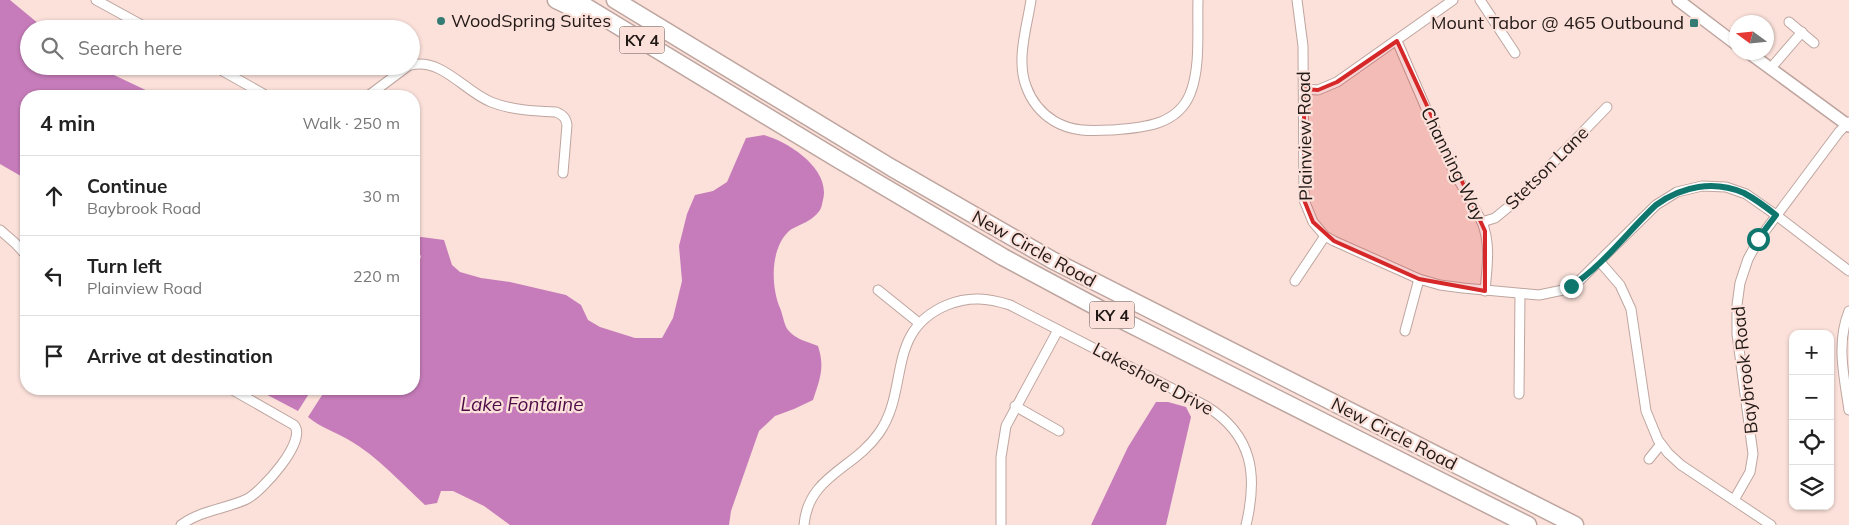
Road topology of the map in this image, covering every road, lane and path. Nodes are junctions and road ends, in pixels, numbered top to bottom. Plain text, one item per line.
1 (96, 0) edge
2 (556, 0) edge
3 (576, 0) edge
4 (615, 0) edge
5 (638, 0) edge
6 (1031, 0) edge
7 (1198, 0) edge
8 (1297, 0) edge
9 (1454, 0) edge
10 (1480, 0) edge
11 (1683, 2) edge
12 (133, 20) edge
13 (1789, 22) dead end
14 (1802, 32) junction
15 (1729, 38) edge
16 (1397, 41) junction
17 (1814, 43) dead end
18 (1515, 53) dead end
19 (1758, 60) edge
20 (420, 65) edge
21 (1770, 69) junction
22 (731, 70) junction
23 (230, 75) edge
24 (397, 75) edge
25 (709, 81) junction
26 (1304, 89) junction
27 (256, 90) edge
28 (376, 90) edge
29 (1607, 106) dead end
30 (1848, 124) edge
31 (563, 173) dead end
32 (1776, 215) junction
33 (1482, 222) junction
34 (0, 230) edge
35 (1325, 236) junction
36 (20, 248) edge
37 (1600, 262) junction
38 (1849, 270) edge
39 (1419, 279) junction
40 (1295, 280) dead end
41 (878, 290) dead end
42 (1485, 291) junction
43 (1520, 294) junction
44 (1849, 311) edge
45 (919, 323) junction
46 (1058, 330) junction
47 (1405, 331) dead end
48 (1519, 394) dead end
49 (241, 395) edge
50 (1015, 406) junction
51 (1849, 410) edge
52 (1059, 431) dead end
53 (1661, 444) junction
54 (1649, 459) dead end
55 (1734, 500) junction
56 (182, 525) edge
57 (804, 525) edge
58 (1000, 525) edge
59 (1249, 525) edge
60 (1528, 525) edge
61 (1576, 525) edge
62 (1771, 525) edge

1 - 12 street
2 - 25 highway
3 - 25 highway, New Circle Road / KY 4
4 - 22 highway, New Circle Road / KY 4
5 - 22 highway
6 - 7 street
8 - 26 street, Plainview Road
9 - 16 street
10 - 18 street
11 - 15 street
13 - 14 street
14 - 17 street
14 - 21 street
16 - 26 street
16 - 33 street, Channing Way
19 - 21 street
20 - 31 street
21 - 30 street
22 - 61 highway, New Circle Road / KY 4
23 - 27 street
24 - 28 street
25 - 60 highway, New Circle Road / KY 4
26 - 35 street, Plainview Road
29 - 33 street, Stetson Lane
30 - 32 street, Baybrook Road
32 - 37 street, Plainview Road
32 - 38 street, Plainview Road
32 - 55 street, Baybrook Road
33 - 42 street, Channing Way
34 - 36 street
35 - 39 street, Plainview Road
35 - 40 street
37 - 43 street, Plainview Road
37 - 53 street
39 - 42 street, Plainview Road
39 - 47 street
41 - 45 street
42 - 43 street, Plainview Road
43 - 48 street
44 - 51 street
45 - 46 street, Lakeshore Drive
45 - 57 street, Lakeshore Drive
46 - 50 street
46 - 59 street, Lakeshore Drive
49 - 56 street
50 - 52 street
50 - 58 street
53 - 54 street
53 - 55 street
55 - 62 street

